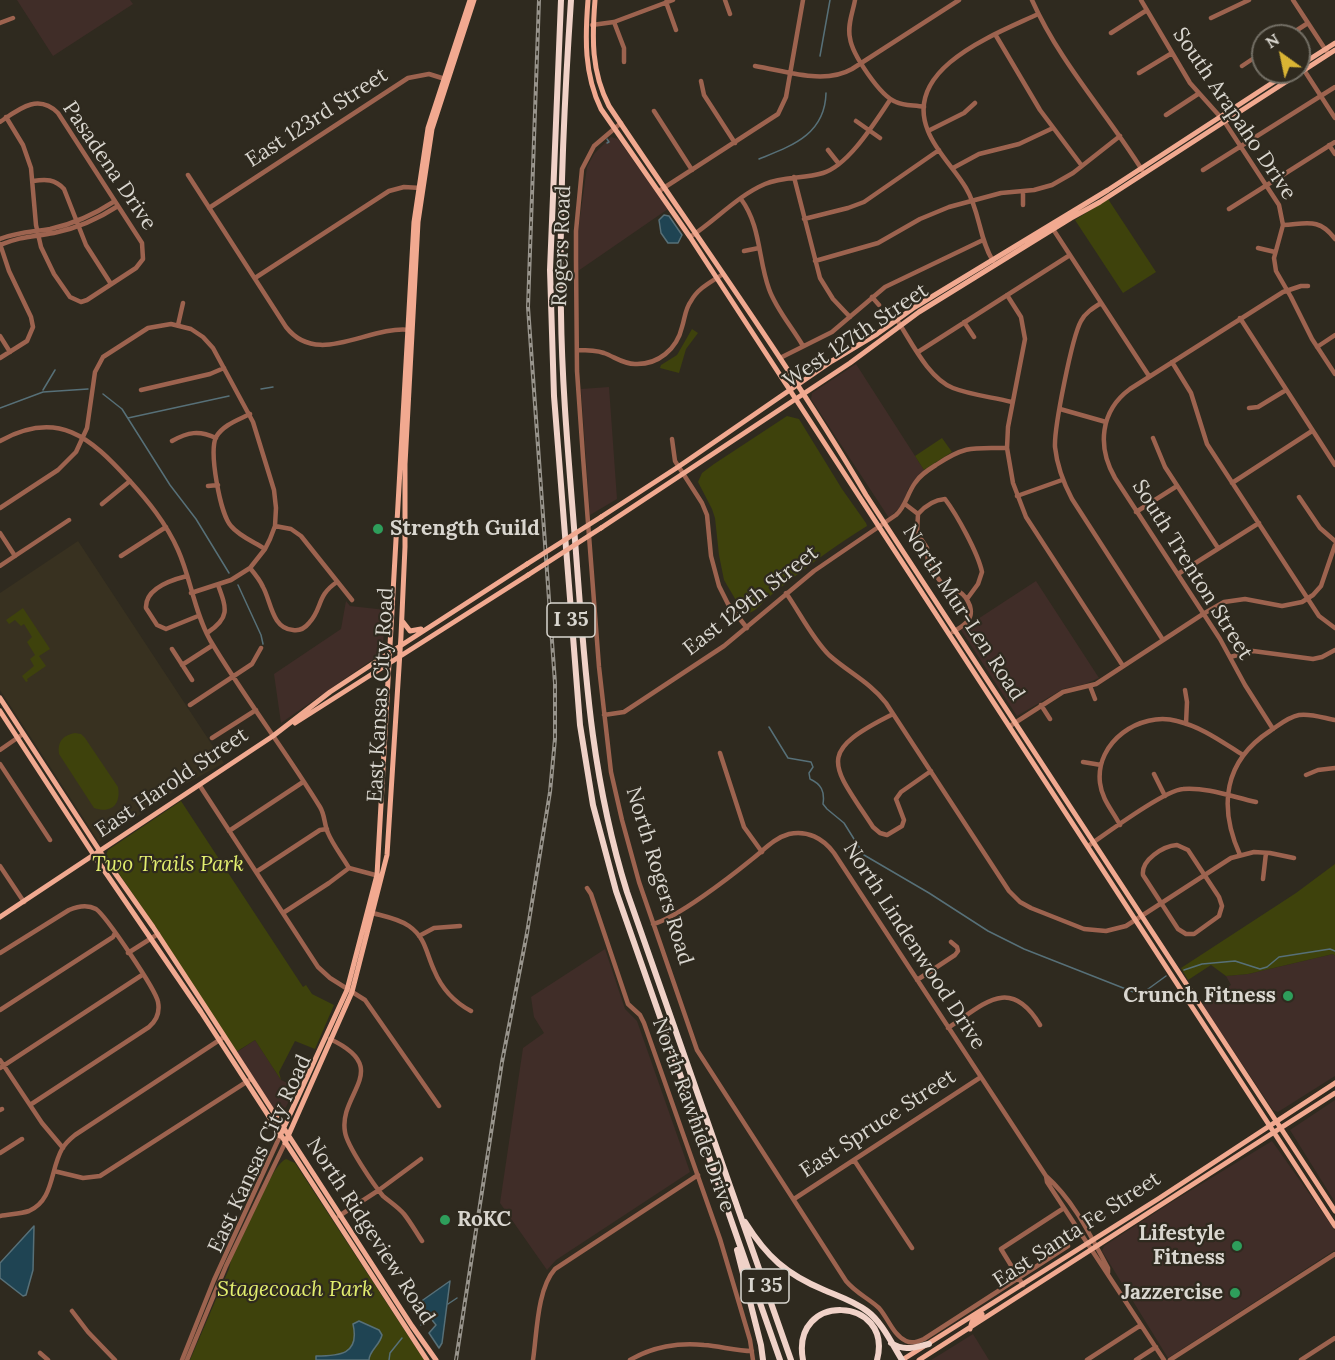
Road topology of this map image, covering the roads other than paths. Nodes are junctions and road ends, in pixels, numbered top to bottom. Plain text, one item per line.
1 (472, 0) edge
2 (561, 0) edge
3 (571, 0) edge
4 (588, 0) edge
5 (595, 0) edge
6 (673, 0) edge
7 (725, 0) edge
8 (804, 0) edge
9 (855, 0) edge
10 (959, 0) edge
11 (1032, 0) edge
12 (1141, 0) edge
13 (1249, 0) edge
14 (1293, 0) edge
15 (665, 1) edge
16 (1147, 10) junction
17 (730, 14) dead end
18 (1038, 14) junction
19 (14, 18) dead end
20 (1211, 18) dead end
21 (614, 22) junction
22 (0, 23) edge
23 (1308, 23) joint
24 (586, 25) junction
25 (593, 25) junction
26 (676, 30) dead end
27 (1111, 33) dead end
28 (995, 34) junction
29 (1335, 43) edge
30 (1335, 50) edge
31 (1327, 52) junction
32 (1172, 53) junction
33 (1251, 60) edge
34 (862, 62) junction
35 (1311, 62) edge
36 (624, 63) dead end
37 (755, 66) dead end
38 (1242, 66) dead end
39 (790, 72) junction
40 (1139, 73) dead end
41 (446, 79) junction
42 (701, 81) dead end
43 (1311, 82) edge
44 (1272, 84) edge
45 (1276, 84) edge
46 (1335, 87) edge
47 (1198, 94) junction
48 (1321, 96) junction
49 (890, 100) junction
50 (975, 103) dead end
51 (924, 107) junction
52 (654, 111) dead end
53 (1166, 115) dead end
54 (6, 117) junction
55 (1335, 118) edge
56 (1222, 119) junction
57 (856, 121) dead end
58 (0, 122) edge
59 (621, 123) junction
60 (613, 128) junction
61 (1053, 128) junction
62 (868, 129) junction
63 (928, 131) junction
64 (1120, 136) junction
65 (880, 138) dead end
66 (1335, 142) edge
67 (735, 143) junction
68 (1329, 145) junction
69 (1240, 147) junction
70 (828, 150) dead end
71 (939, 150) junction
72 (1335, 154) edge
73 (839, 164) junction
74 (1082, 166) junction
75 (953, 168) junction
76 (692, 170) junction
77 (1142, 170) junction
78 (1203, 170) dead end
79 (188, 175) dead end
80 (794, 177) junction
81 (33, 181) junction
82 (1266, 186) junction
83 (421, 188) junction
84 (662, 189) junction
85 (1023, 191) junction
86 (741, 199) junction
87 (971, 201) junction
88 (117, 204) junction
89 (1023, 205) dead end
90 (210, 208) junction
91 (716, 208) dead end
92 (1229, 209) dead end
93 (721, 215) junction
94 (804, 219) junction
95 (77, 224) junction
96 (1283, 225) junction
97 (1051, 227) junction
98 (37, 233) junction
99 (693, 235) junction
100 (1335, 239) edge
101 (983, 240) junction
102 (0, 243) edge
103 (759, 248) junction
104 (1258, 248) dead end
105 (744, 251) dead end
106 (1275, 252) junction
107 (1070, 255) junction
108 (815, 261) junction
109 (995, 263) junction
110 (723, 274) junction
111 (255, 278) junction
112 (717, 278) junction
113 (111, 285) junction
114 (1308, 286) dead end
115 (1287, 290) junction
116 (1006, 295) junction
117 (872, 297) junction
118 (183, 303) dead end
119 (1101, 303) junction
120 (879, 305) dead end
121 (850, 317) junction
122 (1240, 318) junction
123 (964, 322) junction
124 (899, 323) junction
125 (178, 325) junction
126 (410, 330) junction
127 (1335, 335) edge
128 (0, 336) edge
129 (974, 338) dead end
130 (803, 346) junction
131 (1317, 347) junction
132 (577, 350) junction
133 (10, 352) junction
134 (918, 352) junction
135 (0, 358) edge
136 (780, 358) junction
137 (1172, 362) junction
138 (224, 368) junction
139 (1335, 374) edge
140 (1149, 376) junction
141 (797, 385) junction
142 (141, 390) dead end
143 (790, 390) junction
144 (1286, 390) junction
145 (803, 393) junction
146 (796, 398) junction
147 (1012, 402) junction
148 (1249, 408) dead end
149 (1060, 409) junction
150 (250, 414) junction
151 (1106, 422) junction
152 (1312, 431) junction
153 (84, 437) junction
154 (216, 438) junction
155 (1153, 438) dead end
156 (672, 439) dead end
157 (0, 441) edge
158 (172, 441) dead end
159 (1007, 448) junction
160 (1335, 465) edge
161 (678, 466) junction
162 (684, 474) junction
163 (130, 480) junction
164 (1062, 480) junction
165 (1232, 483) junction
166 (218, 485) junction
167 (208, 486) dead end
168 (1177, 486) junction
169 (1017, 496) junction
170 (1299, 497) dead end
171 (102, 504) dead end
172 (905, 504) junction
173 (0, 508) edge
174 (1136, 512) junction
175 (918, 514) junction
176 (69, 520) dead end
177 (1258, 523) junction
178 (882, 525) junction
179 (275, 526) junction
180 (166, 527) junction
181 (0, 533) edge
182 (1335, 543) edge
183 (1218, 548) junction
184 (265, 549) junction
185 (121, 555) dead end
186 (15, 556) junction
187 (0, 566) edge
188 (250, 568) junction
189 (1178, 574) junction
190 (187, 576) junction
191 (337, 582) junction
192 (218, 585) junction
193 (192, 593) junction
194 (786, 593) junction
195 (967, 598) junction
196 (1308, 598) junction
197 (352, 600) dead end
198 (1203, 614) junction
199 (198, 616) junction
200 (402, 621) junction
201 (434, 623) junction
202 (747, 628) junction
203 (1335, 628) edge
204 (952, 632) junction
205 (207, 633) junction
206 (1163, 640) junction
207 (213, 645) junction
208 (400, 645) junction
209 (261, 648) dead end
210 (172, 650) dead end
211 (1335, 650) edge
212 (389, 653) junction
213 (400, 656) junction
214 (1230, 657) junction
215 (388, 664) junction
216 (182, 665) junction
217 (1123, 666) junction
218 (372, 675) junction
219 (234, 676) junction
220 (192, 680) dead end
221 (387, 686) junction
222 (1090, 687) junction
223 (1185, 690) dead end
224 (0, 698) edge
225 (1095, 699) dead end
226 (190, 705) dead end
227 (1041, 705) junction
228 (256, 710) junction
229 (0, 711) edge
230 (893, 714) junction
231 (604, 715) junction
232 (1050, 719) dead end
233 (1335, 720) edge
234 (1186, 723) junction
235 (1012, 724) junction
236 (1273, 729) junction
237 (21, 736) junction
238 (273, 736) junction
239 (212, 738) dead end
240 (0, 750) edge
241 (720, 753) dead end
242 (1243, 755) junction
243 (1083, 762) dead end
244 (0, 764) edge
245 (1101, 765) junction
246 (1335, 768) edge
247 (931, 771) junction
248 (1154, 774) dead end
249 (1306, 775) dead end
250 (303, 782) junction
251 (200, 786) junction
252 (1165, 796) junction
253 (1228, 796) junction
254 (1256, 802) dead end
255 (1120, 825) junction
256 (327, 829) junction
257 (229, 831) junction
258 (50, 840) dead end
259 (1091, 844) junction
260 (100, 851) junction
261 (762, 852) junction
262 (1266, 853) junction
263 (94, 855) junction
264 (1240, 855) junction
265 (1294, 858) dead end
266 (0, 866) edge
267 (349, 868) junction
268 (256, 872) junction
269 (1205, 875) junction
270 (379, 876) junction
271 (1263, 879) dead end
272 (587, 888) dead end
273 (24, 902) junction
274 (1161, 903) junction
275 (370, 913) junction
276 (283, 914) junction
277 (0, 917) edge
278 (1139, 918) junction
279 (653, 924) junction
280 (460, 926) dead end
281 (115, 933) junction
282 (158, 934) junction
283 (419, 936) junction
284 (152, 938) junction
285 (951, 942) dead end
286 (0, 953) edge
287 (128, 953) junction
288 (142, 975) junction
289 (917, 980) junction
290 (349, 991) junction
291 (0, 1010) edge
292 (471, 1011) dead end
293 (1040, 1025) dead end
294 (948, 1028) junction
295 (329, 1038) junction
296 (221, 1039) junction
297 (0, 1060) edge
298 (2, 1067) edge
299 (981, 1077) junction
300 (251, 1079) junction
301 (245, 1083) junction
302 (1335, 1083) edge
303 (1335, 1093) edge
304 (30, 1106) junction
305 (439, 1106) dead end
306 (1276, 1121) junction
307 (1269, 1126) junction
308 (1282, 1127) junction
309 (284, 1129) junction
310 (1274, 1132) junction
311 (280, 1136) junction
312 (288, 1136) junction
313 (22, 1139) dead end
314 (285, 1143) junction
315 (63, 1148) junction
316 (0, 1153) edge
317 (421, 1159) dead end
318 (854, 1160) junction
319 (54, 1171) junction
320 (698, 1175) junction
321 (1046, 1176) junction
322 (379, 1190) junction
323 (794, 1199) junction
324 (1064, 1208) junction
325 (739, 1211) junction
326 (1335, 1211) edge
327 (340, 1215) junction
328 (0, 1216) edge
329 (730, 1217) junction
330 (334, 1219) junction
331 (1335, 1226) edge
332 (1093, 1240) junction
333 (422, 1241) dead end
334 (1087, 1244) junction
335 (1068, 1246) dead end
336 (912, 1248) dead end
337 (1094, 1249) junction
338 (1335, 1254) edge
339 (1044, 1271) junction
340 (1020, 1278) junction
341 (1023, 1285) junction
342 (1029, 1291) junction
343 (992, 1304) junction
344 (1006, 1306) junction
345 (72, 1311) dead end
346 (1141, 1325) junction
347 (970, 1329) junction
348 (1335, 1338) edge
349 (905, 1341) joint
350 (891, 1343) junction
351 (929, 1344) junction
352 (1156, 1347) junction
353 (752, 1351) junction
354 (40, 1353) dead end
355 (1309, 1358) edge
356 (48, 1360) edge
357 (115, 1360) edge
358 (182, 1360) edge
359 (187, 1360) edge
360 (427, 1360) edge
361 (436, 1360) edge
362 (533, 1360) edge
363 (630, 1360) edge
364 (753, 1360) edge
365 (763, 1360) edge
366 (780, 1360) edge
367 (791, 1360) edge
368 (803, 1360) edge
369 (878, 1360) edge
370 (902, 1360) edge
371 (919, 1360) edge
372 (1087, 1360) edge
373 (1136, 1360) edge
374 (1164, 1360) edge
375 (1170, 1360) edge
376 (1301, 1360) edge

1 - 41 main road, East Kansas City Road
2 - 329 highway, I 35
3 - 325 highway, I 35
4 - 24 main road, North Mur-Len Road
5 - 25 main road, North Mur-Len Road
6 - 15 street
7 - 17 street
8 - 39 street
9 - 34 street
10 - 34 street
11 - 18 street
12 - 16 street, South Arapaho Drive
13 - 20 street
14 - 23 street
15 - 21 street
15 - 26 street
16 - 27 street
16 - 32 street, South Arapaho Drive
18 - 28 street
18 - 64 street
19 - 22 street
21 - 25 street
21 - 36 street
23 - 31 street
24 - 25 street
24 - 60 main road, North Mur-Len Road
25 - 59 main road, North Mur-Len Road
28 - 51 street
28 - 61 street
29 - 31 main road, West 127th Street
30 - 31 main road, West 127th Street
31 - 35 main road, West 127th Street
32 - 40 street
32 - 47 street, South Arapaho Drive
33 - 38 street
34 - 39 street
34 - 49 street
37 - 39 street
39 - 67 street
41 - 83 main road, East Kansas City Road
41 - 90 street, East 123rd Street
42 - 67 street
43 - 48 street
44 - 56 main road, West 127th Street
45 - 56 main road, West 127th Street
46 - 48 street
47 - 53 street
47 - 56 street, South Arapaho Drive
48 - 55 street
48 - 69 street
49 - 51 street
49 - 62 street
50 - 63 street
51 - 63 street
52 - 76 street
54 - 58 street
54 - 81 street, Pasadena Drive
54 - 88 street, Pasadena Drive
56 - 69 street, South Arapaho Drive
56 - 77 main road, West 127th Street
57 - 62 street
59 - 60 street, Rogers Road
59 - 84 main road, North Mur-Len Road
60 - 84 main road, North Mur-Len Road
60 - 132 street, Rogers Road
61 - 74 street
61 - 75 street
62 - 65 street
62 - 73 street
63 - 71 street
64 - 74 street
64 - 77 street
66 - 68 street
67 - 76 street
68 - 72 street
68 - 82 street
69 - 78 street
69 - 82 street, South Arapaho Drive
70 - 73 street
71 - 75 street
71 - 94 street
73 - 80 street
74 - 85 street
75 - 87 street
76 - 84 street
77 - 97 main road, West 127th Street
79 - 90 street
80 - 86 street
80 - 94 street
81 - 95 street
81 - 98 street, Pasadena Drive
82 - 92 street
82 - 96 street, South Arapaho Drive
83 - 111 street
83 - 126 main road, East Kansas City Road
84 - 99 main road, North Mur-Len Road
85 - 87 street
85 - 89 street
86 - 93 street
86 - 103 street
87 - 101 street
87 - 108 street
88 - 95 street
88 - 113 street, Pasadena Drive
90 - 111 street
91 - 93 street
93 - 99 street
94 - 108 street
95 - 98 street
95 - 113 street
96 - 100 street
96 - 106 street, South Arapaho Drive
97 - 107 street
97 - 109 main road, West 127th Street
98 - 102 street
98 - 113 street, Pasadena Drive
99 - 110 main road, North Mur-Len Road
99 - 112 main road, North Mur-Len Road
101 - 109 street
101 - 117 street
102 - 133 street
103 - 105 street
103 - 130 street
104 - 106 street
106 - 115 street, South Arapaho Drive
107 - 116 street
107 - 119 street
108 - 121 street
109 - 124 main road, West 127th Street
110 - 112 street
110 - 136 main road, North Mur-Len Road
111 - 126 street
112 - 132 street
112 - 143 main road, North Mur-Len Road
114 - 115 street
115 - 122 street
115 - 131 street, South Arapaho Drive
116 - 123 street
116 - 147 street
117 - 120 street
117 - 121 street
118 - 125 street
119 - 140 street
119 - 149 street
121 - 130 street
122 - 137 street
122 - 144 street
123 - 129 street
123 - 134 street
124 - 134 street
124 - 141 main road, West 127th Street
124 - 145 main road, West 127th Street
125 - 138 street
125 - 153 street
126 - 200 main road, East Kansas City Road
126 - 212 main road, East Kansas City Road
127 - 131 street
128 - 133 street
130 - 136 street
131 - 139 street, South Arapaho Drive
132 - 231 street, North Rogers Road
133 - 135 street
134 - 147 street
136 - 141 main road, North Mur-Len Road
137 - 140 street
137 - 165 street
138 - 142 street
138 - 150 street
140 - 151 street
141 - 143 main road, West 127th Street
141 - 145 main road, North Mur-Len Road
143 - 146 main road, North Mur-Len Road
143 - 161 main road, West 127th Street
144 - 148 street
144 - 152 street
145 - 146 main road, West 127th Street
145 - 178 main road, North Mur-Len Road
146 - 162 main road, West 127th Street
146 - 178 main road, North Mur-Len Road
147 - 159 street
149 - 151 street
149 - 164 street
150 - 154 street
150 - 179 street
151 - 174 street, South Trenton Street
152 - 160 street
152 - 165 street
153 - 157 street
153 - 163 street
153 - 173 street
154 - 158 street
154 - 166 street
155 - 168 street
156 - 161 street
159 - 169 street
159 - 172 street, East 129th Street
161 - 162 street
161 - 201 main road, West 127th Street, bridge
162 - 202 street
162 - 213 main road, West 127th Street, bridge
163 - 171 street
163 - 180 street
164 - 169 street
164 - 206 street
165 - 177 street
166 - 167 street
166 - 184 street
168 - 174 street
168 - 183 street
169 - 217 street
170 - 182 street
172 - 175 street
172 - 178 street, East 129th Street
174 - 189 street, South Trenton Street
175 - 195 street
175 - 195 street
176 - 186 street
177 - 183 street
177 - 196 street
178 - 194 street, East 129th Street
178 - 204 main road, North Mur-Len Road
179 - 184 street
179 - 191 street
180 - 185 street
180 - 190 street
181 - 186 street
182 - 196 street
183 - 189 street
184 - 188 street
186 - 187 street
188 - 191 street
188 - 192 street
189 - 198 street, South Trenton Street
190 - 193 street
190 - 199 street
191 - 197 street
192 - 193 street
192 - 205 street
193 - 199 street
194 - 202 street, East 129th Street
194 - 230 street
195 - 204 street
196 - 198 street
196 - 203 street
198 - 206 street
198 - 214 street, South Trenton Street
199 - 205 street
200 - 201 main road
200 - 208 main road, East Kansas City Road
201 - 208 main road, West 127th Street
202 - 231 street, East 129th Street
204 - 235 main road, North Mur-Len Road
205 - 207 street
206 - 217 street
207 - 216 street
207 - 219 street
208 - 212 main road, East Harold Street
208 - 213 main road, East Kansas City Road
209 - 219 street
210 - 216 street
211 - 214 street
212 - 215 main road, East Kansas City Road
212 - 238 main road, East Harold Street
213 - 215 main road, East Harold Street
213 - 270 main road, East Kansas City Road
214 - 236 street, South Trenton Street
215 - 218 main road, East Harold Street
215 - 221 main road, East Kansas City Road
216 - 220 street
217 - 222 street
218 - 221 main road
218 - 238 main road, East Harold Street
219 - 226 street
219 - 228 street
221 - 270 main road, East Kansas City Road
222 - 225 street
222 - 227 street
223 - 234 street
224 - 237 main road, North Ridgeview Road
227 - 232 street
227 - 235 street
228 - 238 street
228 - 239 street
229 - 237 main road, North Ridgeview Road
230 - 247 street
230 - 247 street
231 - 279 street, North Rogers Road
233 - 236 street
234 - 242 street
234 - 245 street
235 - 259 main road, North Mur-Len Road
236 - 242 street
237 - 240 street
237 - 260 main road, North Ridgeview Road
237 - 263 main road, North Ridgeview Road
238 - 250 street
238 - 251 main road, East Harold Street
241 - 261 street
242 - 253 street
243 - 245 street
244 - 258 street
245 - 255 street
246 - 249 street
247 - 278 street
248 - 252 street
250 - 256 street
250 - 257 street
251 - 257 street
251 - 260 main road, East Harold Street
252 - 253 street
252 - 255 street
253 - 254 street
253 - 264 street
255 - 259 street
256 - 267 street
256 - 268 street
257 - 268 street
259 - 278 main road, North Mur-Len Road
260 - 263 main road, East Harold Street
260 - 282 main road, North Ridgeview Road
261 - 279 street, North Lindenwood Drive
261 - 289 street, North Lindenwood Drive
262 - 264 street
262 - 265 street
262 - 271 street
263 - 273 main road, East Harold Street
263 - 284 main road, North Ridgeview Road
264 - 269 street
266 - 273 street
267 - 270 street
267 - 276 street
268 - 276 street
269 - 274 street
269 - 274 street
269 - 274 street
270 - 275 main road, East Kansas City Road
272 - 320 street, North Rawhide Drive
273 - 277 main road, East Harold Street
274 - 278 street
275 - 283 street
275 - 290 main road, East Kansas City Road
276 - 290 street
278 - 306 main road, North Mur-Len Road
278 - 307 main road, North Mur-Len Road
279 - 323 street, North Rogers Road
280 - 283 street
281 - 286 street
281 - 287 street
281 - 291 street
282 - 284 street
282 - 296 main road, North Ridgeview Road
283 - 292 street
284 - 287 street
284 - 296 main road, North Ridgeview Road
285 - 289 street
287 - 288 street
288 - 298 street
288 - 304 street
289 - 294 street, North Lindenwood Drive
290 - 295 main road, East Kansas City Road
290 - 305 street
293 - 294 street
294 - 299 street, North Lindenwood Drive
295 - 309 main road, East Kansas City Road
295 - 312 main road, East Kansas City Road
295 - 322 street
296 - 300 main road, North Ridgeview Road
296 - 301 main road, North Ridgeview Road
296 - 315 street
297 - 298 street
298 - 304 street
299 - 318 street, East Spruce Street
299 - 321 street, North Lindenwood Drive
300 - 301 street
300 - 309 main road, North Ridgeview Road
301 - 311 main road, North Ridgeview Road
301 - 319 street
302 - 306 main road, East Santa Fe Street
303 - 308 main road, East Santa Fe Street
304 - 315 street
306 - 307 main road, East Santa Fe Street
306 - 308 main road, North Mur-Len Road
307 - 310 main road, North Mur-Len Road
307 - 332 main road, East Santa Fe Street
308 - 310 main road, East Santa Fe Street
308 - 326 main road, North Mur-Len Road
309 - 311 main road, East Kansas City Road
309 - 312 main road, North Ridgeview Road
310 - 331 main road, North Mur-Len Road
310 - 337 main road, East Santa Fe Street
311 - 314 main road, North Ridgeview Road
311 - 358 street, East Kansas City Road
312 - 314 main road, East Kansas City Road
312 - 327 main road, North Ridgeview Road
313 - 316 street
314 - 330 main road, North Ridgeview Road
314 - 359 street, East Kansas City Road
315 - 319 street
317 - 322 street
318 - 323 street, East Spruce Street
318 - 336 street
319 - 328 street
320 - 353 street, North Rawhide Drive
320 - 362 street
321 - 324 street, North Lindenwood Drive
321 - 332 street, North Lindenwood Drive
322 - 327 street
322 - 333 street
323 - 349 street, North Rogers Road
324 - 334 street, North Lindenwood Drive
324 - 340 street
325 - 350 highway
325 - 367 highway, I 35
327 - 330 street
327 - 361 main road, North Ridgeview Road
329 - 365 highway
329 - 366 highway, I 35
330 - 360 main road, North Ridgeview Road
332 - 334 main road, East Santa Fe Street
332 - 337 street, North Lindenwood Drive
334 - 337 street, North Lindenwood Drive
334 - 339 main road, East Santa Fe Street
335 - 340 street, East Santa Fe Street
337 - 342 main road, East Santa Fe Street
337 - 346 street, North Lindenwood Drive
338 - 375 street
339 - 341 main road, East Santa Fe Street
339 - 342 main road
340 - 341 street
340 - 349 street, East Santa Fe Street
341 - 343 main road, East Santa Fe Street
341 - 344 main road
342 - 344 main road, East Santa Fe Street
343 - 347 main road
343 - 351 main road, East Santa Fe Street
344 - 347 main road, East Santa Fe Street
345 - 357 street
346 - 352 street, North Lindenwood Drive
346 - 372 street
347 - 371 main road, East Santa Fe Street
348 - 355 street
350 - 351 highway
350 - 370 highway
351 - 370 main road, East Santa Fe Street
352 - 373 street
352 - 374 street, North Lindenwood Drive
353 - 363 street
353 - 364 street, North Rawhide Drive
354 - 356 street
355 - 376 street
368 - 369 highway

